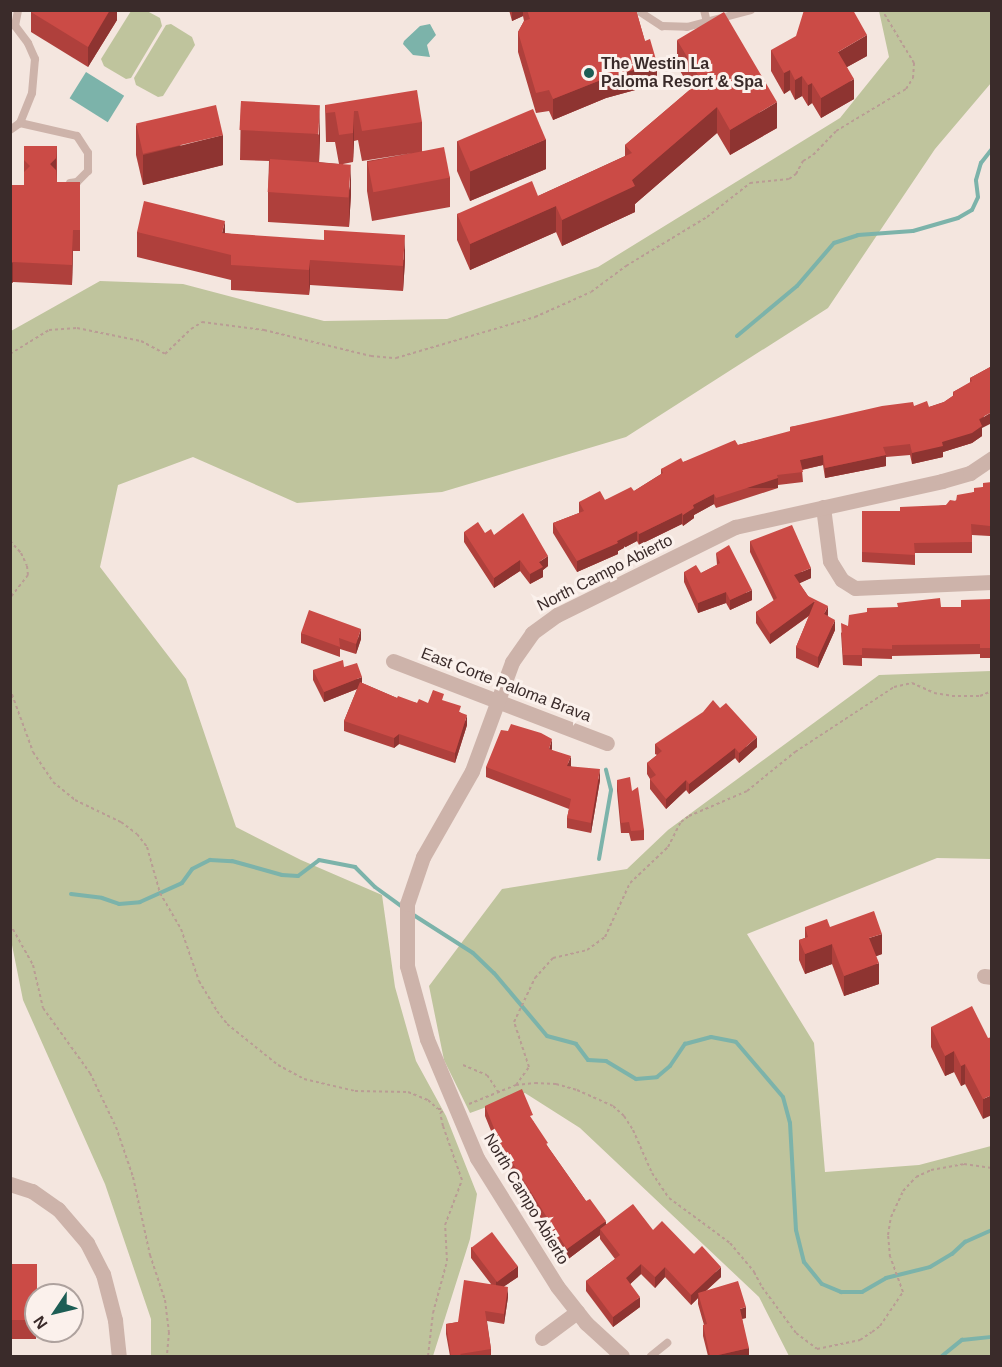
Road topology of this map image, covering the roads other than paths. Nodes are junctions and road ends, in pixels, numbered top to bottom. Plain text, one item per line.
1 (18, 10) edge
2 (638, 10) edge
3 (704, 10) edge
4 (751, 10) edge
5 (707, 22) junction
6 (20, 123) junction
7 (10, 130) edge
8 (56, 184) edge
9 (992, 458) edge
10 (823, 507) junction
11 (992, 582) edge
12 (393, 661) dead end
13 (499, 701) junction
14 (607, 743) dead end
15 (10, 1184) edge
16 (577, 1312) junction
17 (542, 1338) dead end
18 (668, 1343) dead end
19 (119, 1356) edge
20 (622, 1356) edge
21 (651, 1356) edge

1 - 6 lane
2 - 5 lane
3 - 5 lane
4 - 5 lane
6 - 7 lane
6 - 8 lane
9 - 10 street, North Campo Abierto
10 - 11 street
10 - 13 street, North Campo Abierto
12 - 13 street, East Corte Paloma Brava
13 - 14 street, East Corte Paloma Brava
13 - 16 street, North Campo Abierto
15 - 19 street
16 - 17 street
16 - 20 street, North Campo Abierto
18 - 21 lane

